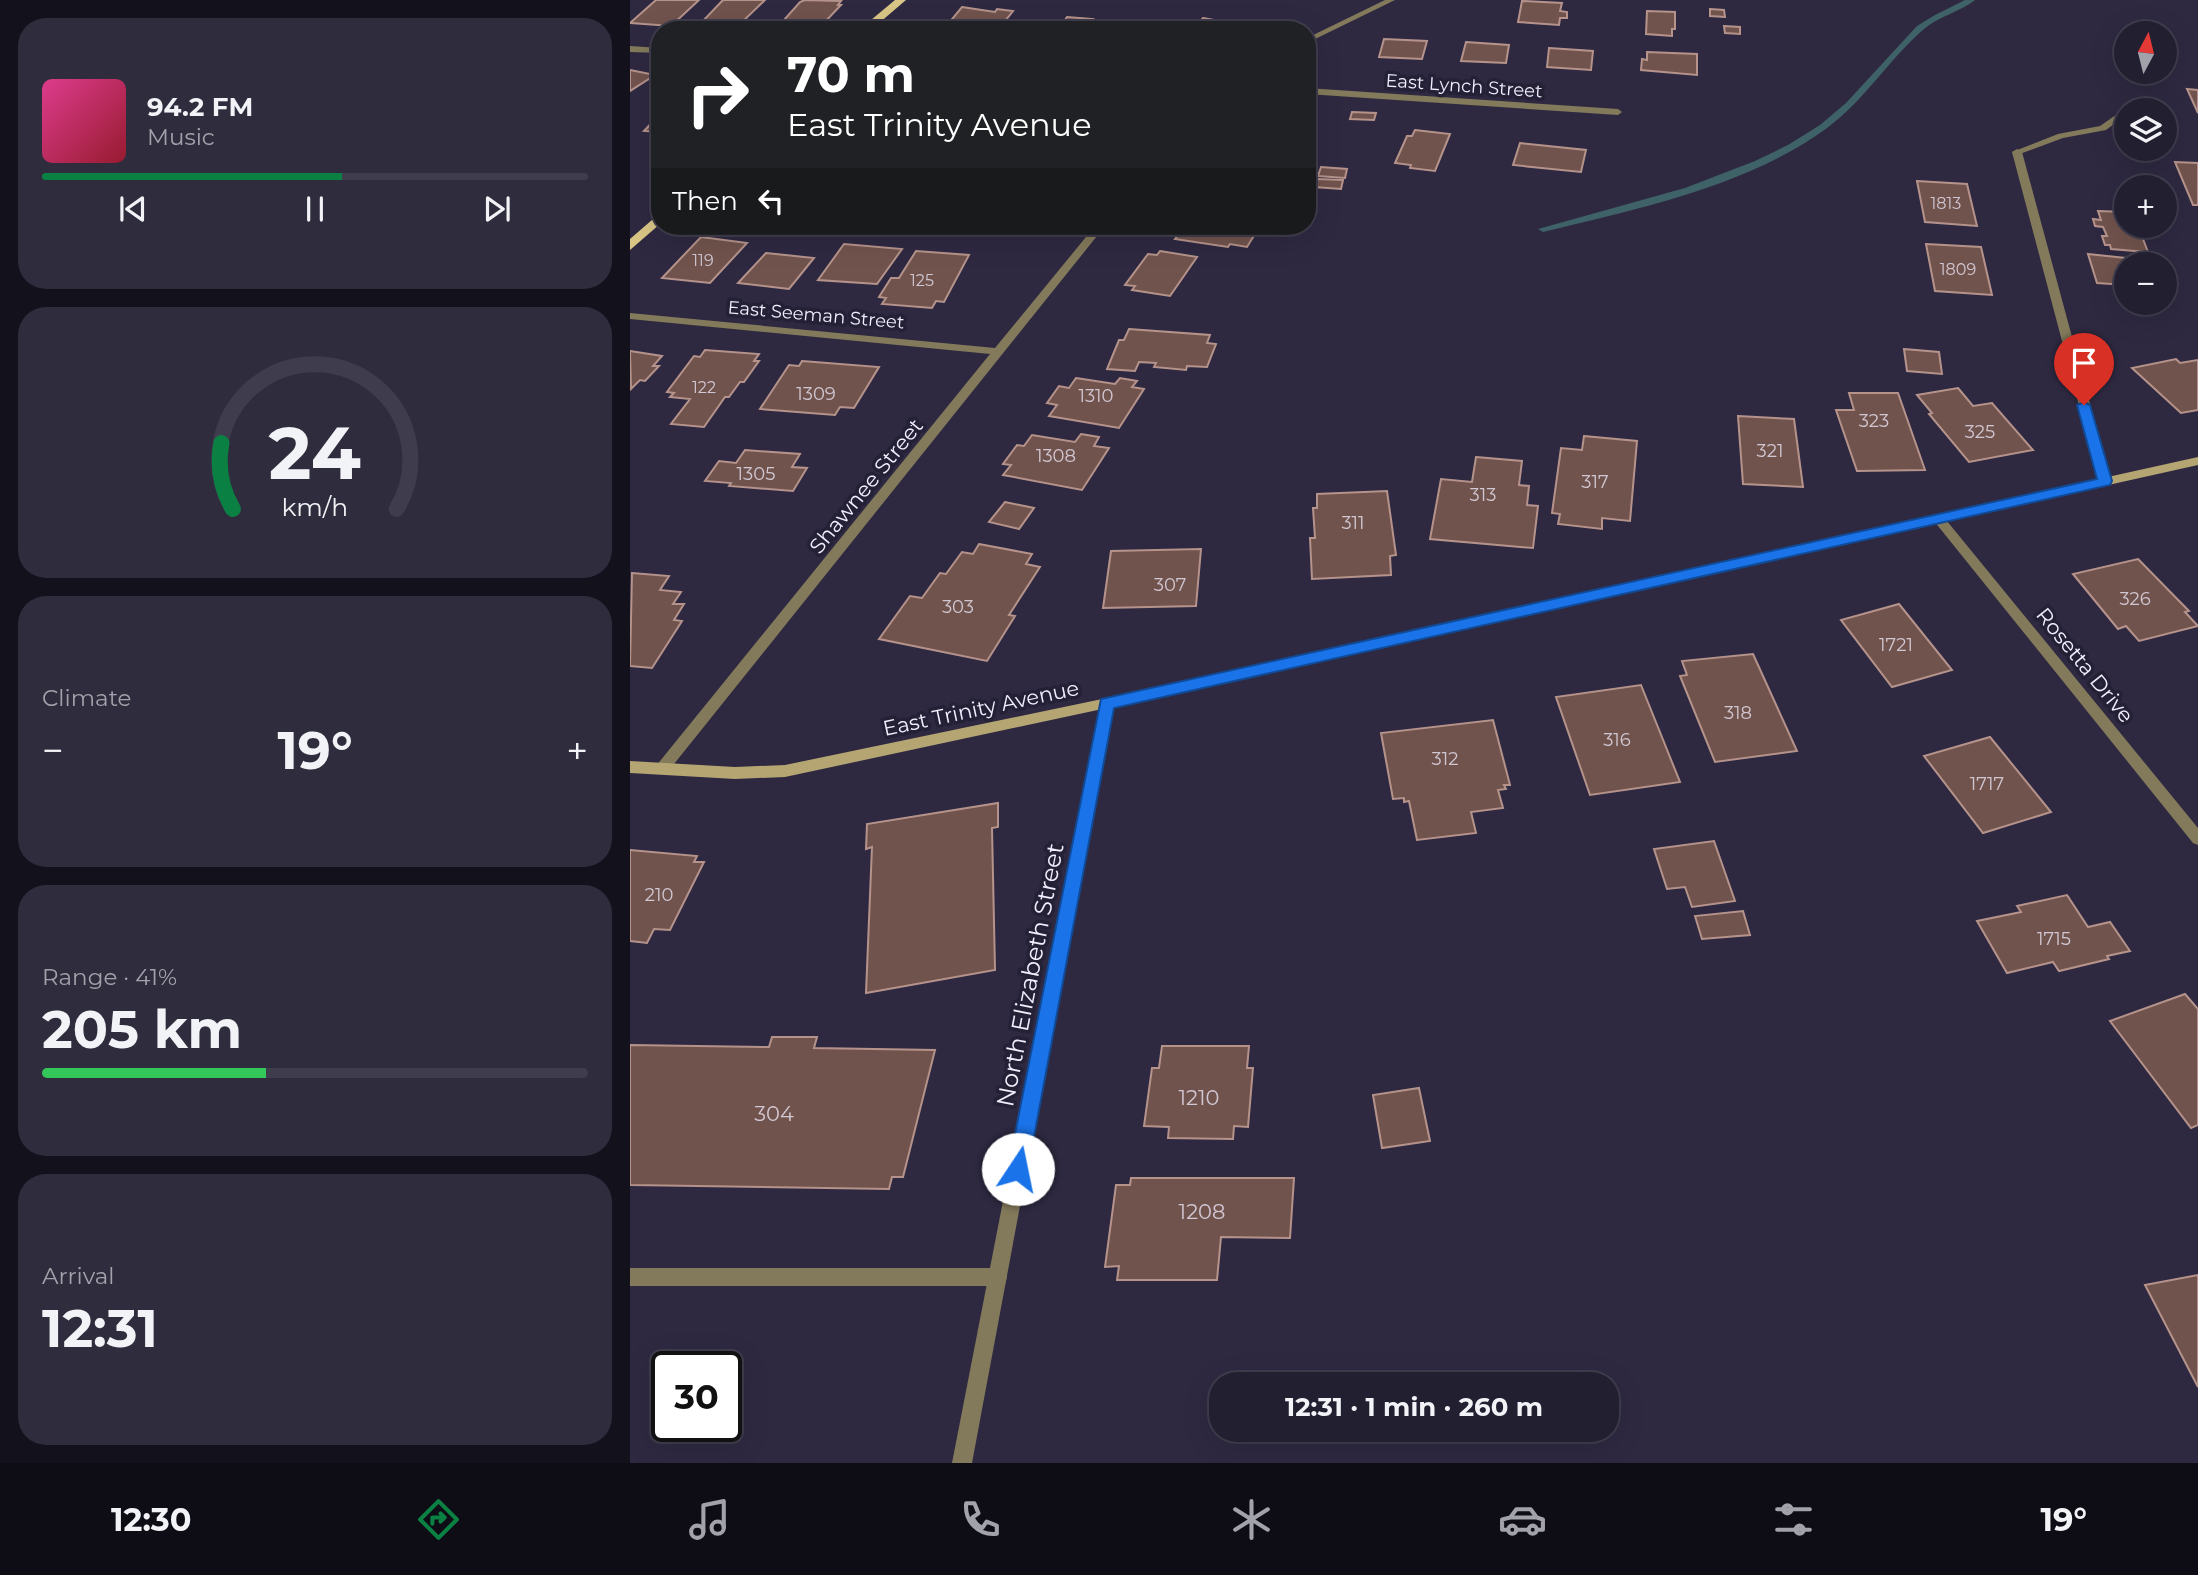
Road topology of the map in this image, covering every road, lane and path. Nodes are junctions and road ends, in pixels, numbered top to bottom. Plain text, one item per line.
1 (901, 0) edge
2 (1391, 0) edge
3 (874, 21) edge
4 (1316, 37) edge
5 (630, 50) edge
6 (651, 51) edge
7 (1316, 92) edge
8 (1618, 112) dead end
9 (2114, 121) edge
10 (651, 226) edge
11 (1093, 235) edge
12 (630, 246) edge
13 (630, 316) edge
14 (999, 352) junction
15 (2198, 461) edge
16 (2105, 481) junction
17 (1938, 518) junction
18 (1107, 703) junction
19 (630, 767) edge
20 (661, 770) junction
21 (2198, 839) edge
22 (630, 1277) edge
23 (998, 1277) junction
24 (962, 1463) edge

1 - 3 main road
2 - 4 street
5 - 6 street
7 - 8 street, East Lynch Street
9 - 16 street
10 - 12 main road
11 - 14 street, Shawnee Street
13 - 14 street, East Seeman Street
14 - 20 street, Shawnee Street
15 - 16 street, East Trinity Avenue
16 - 17 street, East Trinity Avenue
17 - 18 street, East Trinity Avenue
17 - 21 street, Rosetta Drive
18 - 20 street, East Trinity Avenue
18 - 23 street, North Elizabeth Street
19 - 20 street, East Trinity Avenue
22 - 23 street
23 - 24 street, North Elizabeth Street

